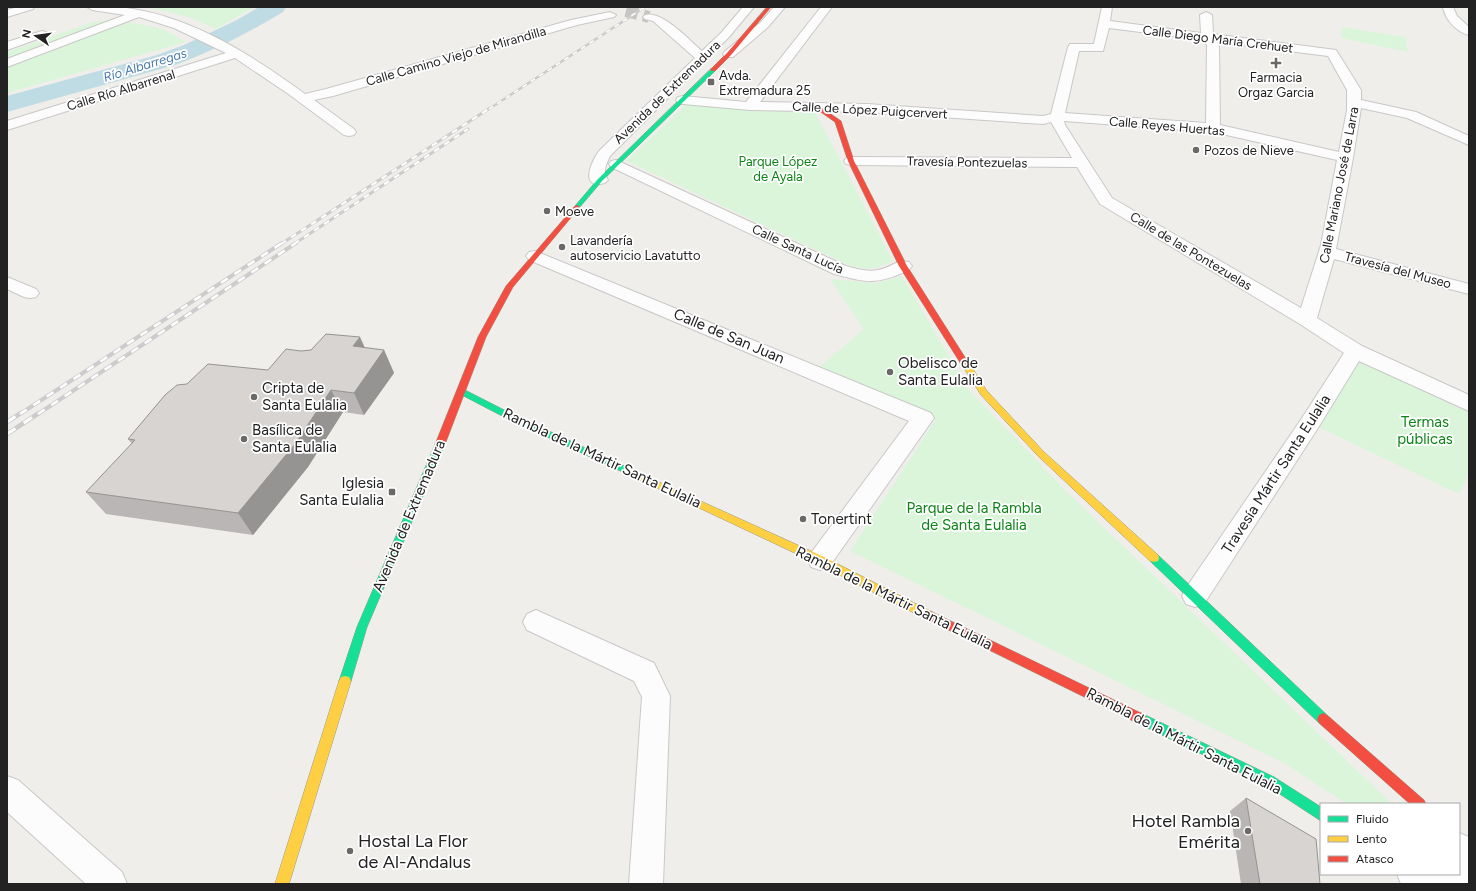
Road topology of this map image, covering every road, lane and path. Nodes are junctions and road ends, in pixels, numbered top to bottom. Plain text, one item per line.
1 (29, 7) edge
2 (92, 7) edge
3 (597, 7) edge
4 (749, 7) edge
5 (769, 7) edge
6 (780, 7) edge
7 (827, 7) edge
8 (1107, 7) edge
9 (1448, 7) edge
10 (116, 8) edge
11 (612, 11) edge
12 (7, 14) edge
13 (138, 14) junction
14 (1206, 15) dead end
15 (649, 17) tunnel mouth
16 (87, 18) dead end
17 (576, 22) junction
18 (1104, 24) junction
19 (52, 31) dead end
20 (1469, 32) edge
21 (725, 35) junction
22 (1207, 38) junction
23 (681, 40) junction
24 (7, 46) edge
25 (231, 51) junction
26 (1332, 53) joint
27 (729, 54) junction
28 (702, 58) junction
29 (7, 63) edge
30 (303, 98) junction
31 (683, 100) junction
32 (1355, 103) junction
33 (750, 106) junction
34 (816, 107) junction
35 (859, 108) junction
36 (1057, 118) junction
37 (838, 121) junction
38 (7, 126) edge
39 (1213, 128) junction
40 (349, 132) dead end
41 (1469, 141) edge
42 (1346, 158) junction
43 (851, 160) junction
44 (1082, 163) junction
45 (616, 164) junction
46 (600, 180) junction
47 (1328, 252) junction
48 (535, 256) junction
49 (903, 266) junction
50 (7, 282) edge
51 (1469, 289) edge
52 (30, 294) dead end
53 (1307, 320) junction
54 (1354, 351) junction
55 (461, 391) junction
56 (1469, 404) edge
57 (923, 418) joint
58 (820, 560) junction
59 (1195, 596) junction
60 (536, 622) dead end
61 (7, 791) edge
62 (1419, 803) edge
63 (1320, 814) edge
64 (1460, 853) edge
65 (1460, 867) edge
66 (1415, 875) edge
67 (1456, 875) edge
68 (1459, 875) edge
69 (1469, 882) edge
70 (110, 884) edge
71 (282, 884) edge
72 (646, 884) edge

1 - 12 street
2 - 10 street
3 - 17 street
4 - 21 street, Avenida de Extremadura
5 - 27 street, Avenida de Extremadura
6 - 27 street, Avenida de Extremadura
7 - 33 street
8 - 18 street
9 - 20 street
10 - 13 street
10 - 16 street
11 - 17 street, Calle Camino Viejo de Mirandilla
13 - 25 street
13 - 29 street
14 - 22 street
15 - 23 street
17 - 30 street, Calle Camino Viejo de Mirandilla
18 - 22 street, Calle Diego María Crehuet
18 - 36 street
19 - 24 street
21 - 23 street
21 - 28 street, Avenida de Extremadura
22 - 26 street, Calle Diego María Crehuet
22 - 39 street
23 - 28 street
25 - 30 street
25 - 38 street, Calle Río Albarrenal
26 - 32 street, Calle Mariano José de Larra
27 - 31 street, Avenida de Extremadura
28 - 46 street, Avenida de Extremadura
30 - 40 street
31 - 33 street, Calle de López Puigcervert
31 - 45 street, Avenida de Extremadura
32 - 41 street
32 - 42 street, Calle Mariano José de Larra
33 - 34 street, Calle de López Puigcervert
34 - 35 street, Calle de López Puigcervert
34 - 37 street
35 - 36 street, Calle de López Puigcervert
35 - 37 street
36 - 39 street, Calle Reyes Huertas
36 - 44 street, Calle de las Pontezuelas
37 - 43 street
39 - 42 street, Calle Reyes Huertas
42 - 47 street, Calle Mariano José de Larra
43 - 44 street, Travesía Pontezuelas
43 - 49 street
44 - 53 street, Calle de las Pontezuelas
45 - 46 street, Avenida de Extremadura
45 - 49 street, Calle Santa Lucía
46 - 48 street, Avenida de Extremadura
47 - 51 street, Travesía del Museo
47 - 53 street, Calle Mariano José de Larra
48 - 55 street, Avenida de Extremadura
48 - 57 street, Calle de San Juan
49 - 59 street
50 - 52 street
53 - 54 street, Calle de las Pontezuelas
54 - 56 street, Calle de las Pontezuelas
54 - 59 street, Travesía Mártir Santa Eulalia
55 - 58 street, Rambla de la Mártir Santa Eulalia
55 - 71 street, Avenida de Extremadura
57 - 58 street, Rambla de la Mártir Santa Eulalia
58 - 63 street, Rambla de la Mártir Santa Eulalia
59 - 62 street
60 - 72 street
61 - 70 street
64 - 65 street
66 - 67 street
68 - 69 street

